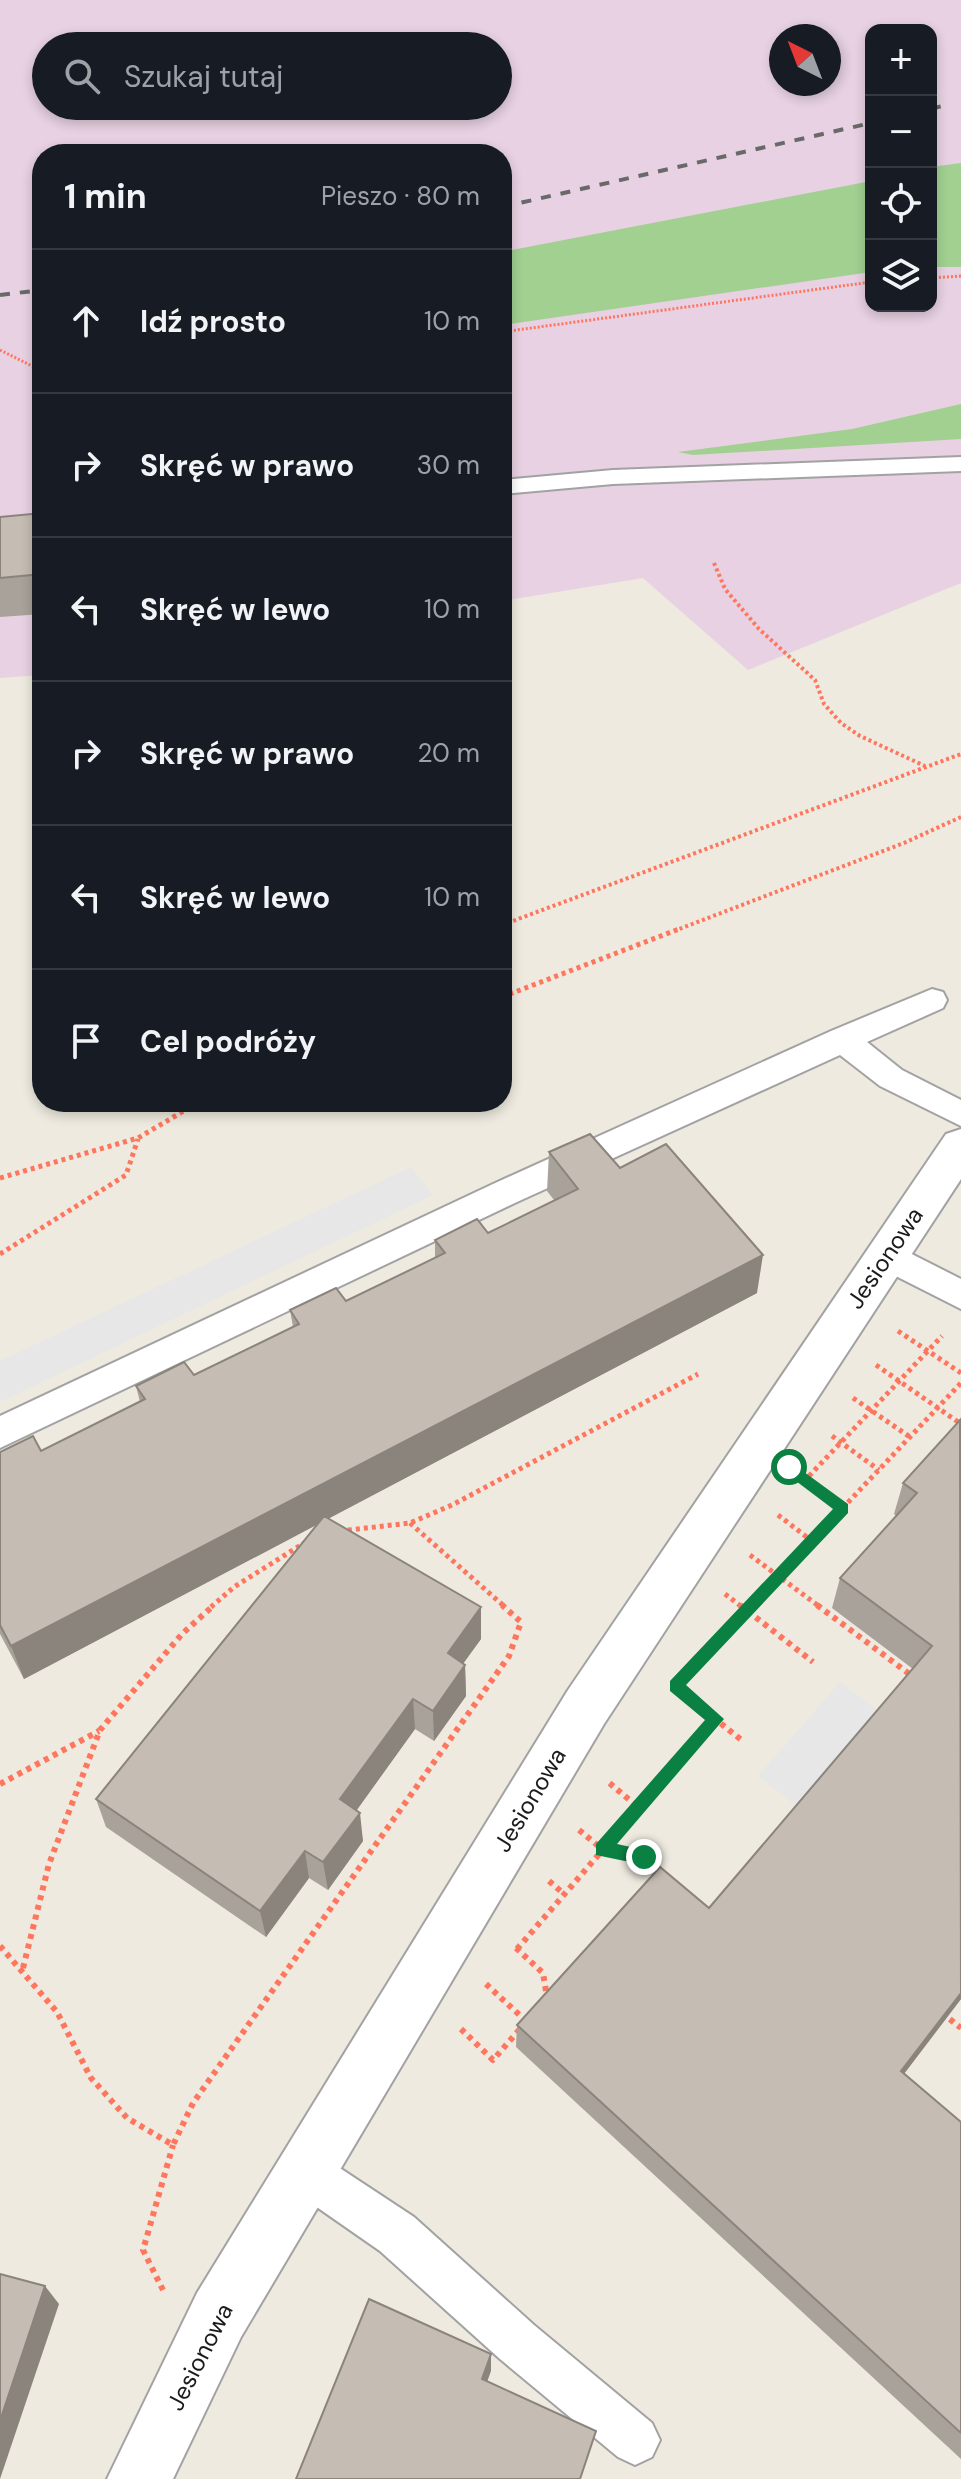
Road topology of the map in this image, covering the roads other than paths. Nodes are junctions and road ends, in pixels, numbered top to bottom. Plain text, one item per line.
1 (961, 464) edge
2 (512, 486) edge
3 (932, 1000) dead end
4 (842, 1039) junction
5 (961, 1114) edge
6 (961, 1145) edge
7 (888, 1256) junction
8 (961, 1295) edge
9 (0, 1433) edge
10 (304, 2171) junction
11 (635, 2440) dead end
12 (139, 2479) edge

1 - 2 lane
3 - 4 lane
4 - 5 lane
4 - 9 lane
6 - 7 street, Jesionowa
7 - 8 lane
7 - 10 street, Jesionowa
10 - 11 lane
10 - 12 street, Jesionowa

